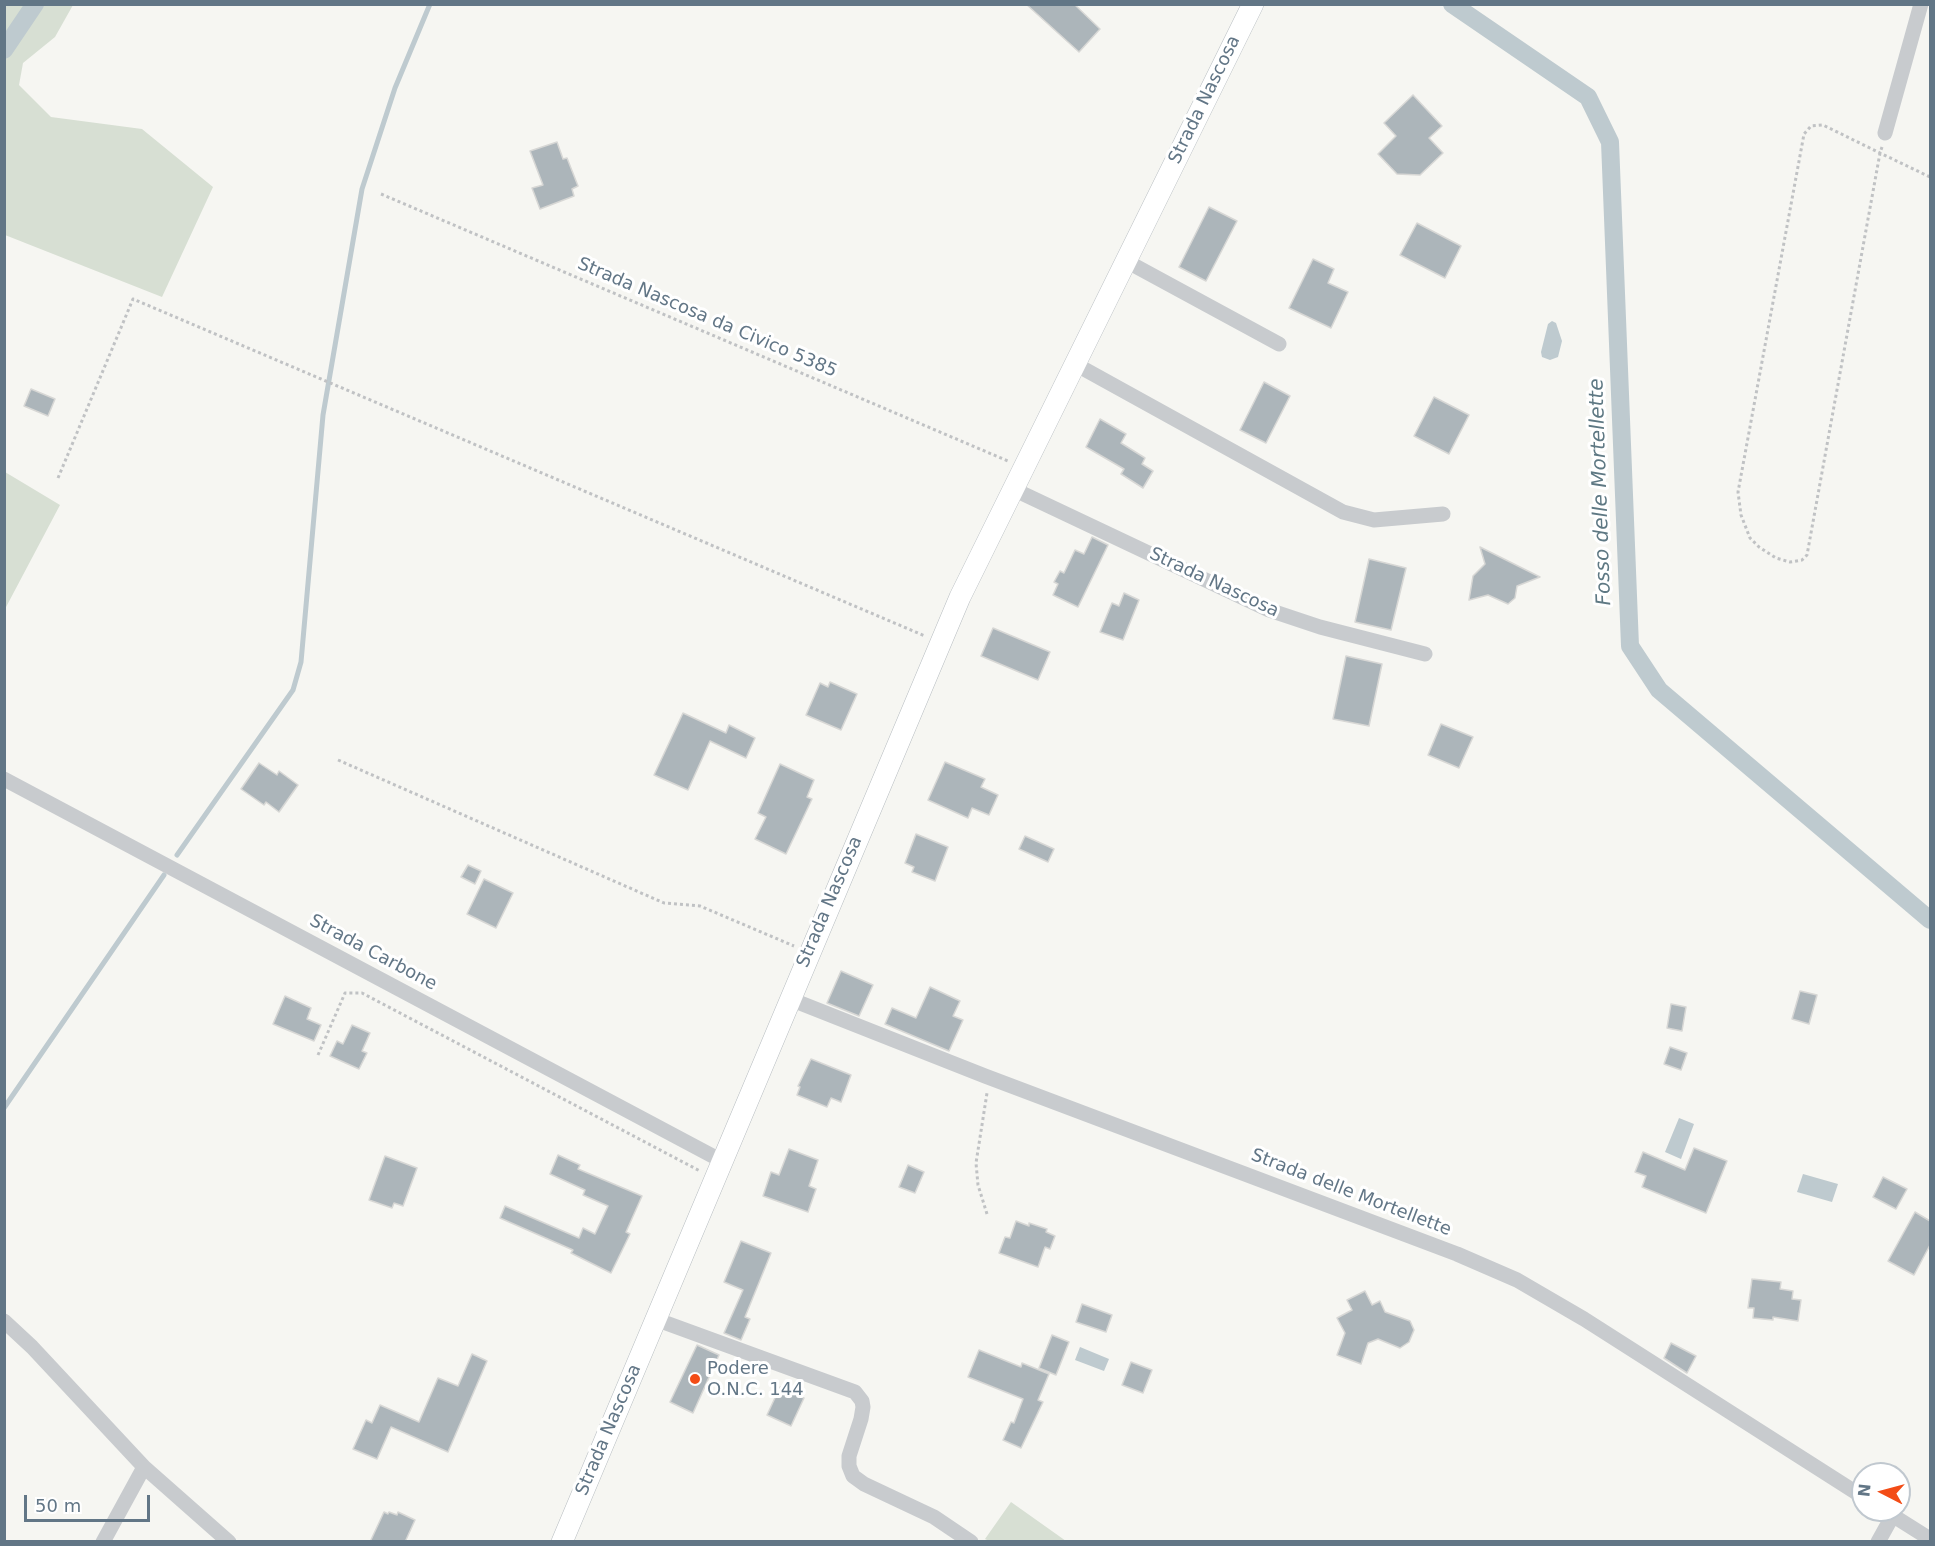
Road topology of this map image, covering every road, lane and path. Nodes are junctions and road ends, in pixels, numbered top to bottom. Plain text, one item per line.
1 (1253, 4) edge
2 (1921, 4) edge
3 (1885, 133) dead end
4 (1880, 153) junction
5 (1930, 177) edge
6 (381, 194) dead end
7 (1126, 261) junction
8 (1279, 344) dead end
9 (1075, 364) junction
10 (1023, 468) junction
11 (58, 478) dead end
12 (1013, 489) junction
13 (1443, 514) dead end
14 (940, 643) junction
15 (1425, 654) dead end
16 (338, 760) dead end
17 (4, 779) edge
18 (809, 953) junction
19 (790, 999) junction
20 (318, 1055) dead end
21 (985, 1076) junction
22 (719, 1170) junction
23 (987, 1214) dead end
24 (655, 1319) junction
25 (4, 1322) edge
26 (144, 1467) junction
27 (1851, 1489) edge
28 (1885, 1522) edge
29 (1903, 1522) edge
30 (1930, 1539) edge
31 (103, 1542) edge
32 (229, 1542) edge
33 (562, 1542) edge
34 (971, 1542) edge
35 (1878, 1542) edge

1 - 7 street, Strada Nascosa
2 - 3 street
4 - 4 path
4 - 5 path
6 - 10 path, Strada Nascosa da Civico 5385
7 - 8 street
7 - 9 street, Strada Nascosa
9 - 10 street, Strada Nascosa
9 - 13 street
10 - 12 street, Strada Nascosa
11 - 14 path
12 - 14 street, Strada Nascosa
12 - 15 street, Strada Nascosa
14 - 18 street, Strada Nascosa
16 - 18 path
17 - 22 street, Strada Carbone
18 - 19 street, Strada Nascosa
19 - 21 street, Strada delle Mortellette
19 - 22 street, Strada Nascosa
20 - 22 path
21 - 23 path
21 - 27 street, Strada delle Mortellette
22 - 24 street, Strada Nascosa
24 - 33 street, Strada Nascosa
24 - 34 street
25 - 26 street
26 - 31 street
26 - 32 street
28 - 35 street
29 - 30 street

